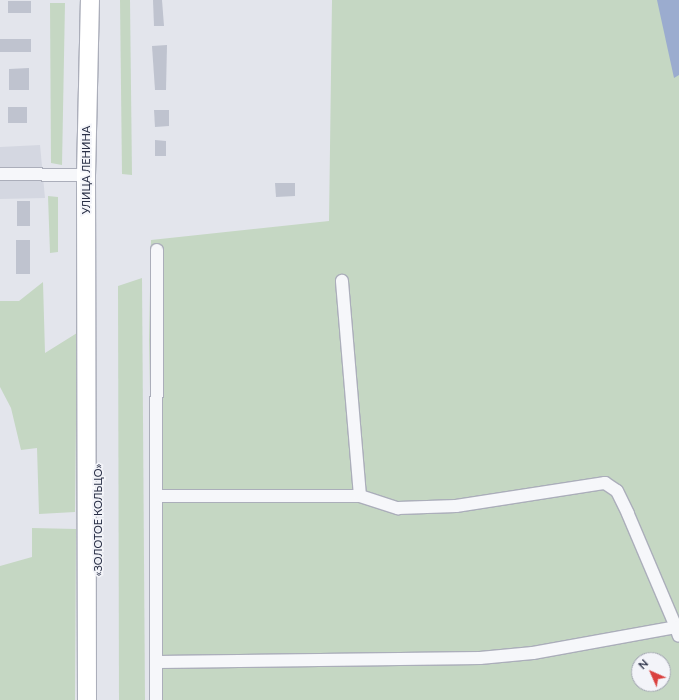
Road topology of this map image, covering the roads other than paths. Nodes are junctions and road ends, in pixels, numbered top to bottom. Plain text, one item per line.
1 (90, 0) edge
2 (98, 0) edge
3 (0, 174) edge
4 (86, 175) junction
5 (156, 250) dead end
6 (342, 281) dead end
7 (92, 340) junction
8 (157, 496) junction
9 (360, 496) junction
10 (677, 631) edge
11 (159, 662) junction
12 (87, 700) edge
13 (99, 700) edge
14 (156, 700) edge

1 - 4 highway, УЛИЦА ЛЕНИНА
2 - 7 highway, УЛИЦА ЛЕНИНА
3 - 4 lane
4 - 7 highway, УЛИЦА ЛЕНИНА
5 - 8 lane
6 - 9 lane
7 - 12 highway, «ЗОЛОТОЕ КОЛЬЦО»
7 - 13 highway, «ЗОЛОТОЕ КОЛЬЦО»
8 - 9 lane
8 - 11 lane
9 - 10 lane
10 - 11 lane
11 - 14 lane

